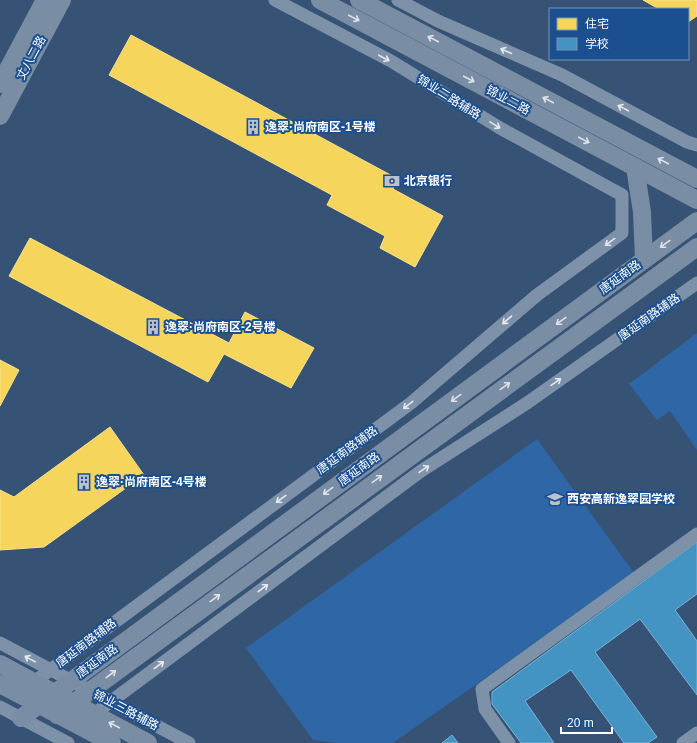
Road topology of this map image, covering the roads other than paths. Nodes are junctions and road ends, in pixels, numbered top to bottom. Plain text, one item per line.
1 (45, 0) edge
2 (62, 0) edge
3 (275, 0) edge
4 (320, 0) edge
5 (359, 0) edge
6 (398, 0) edge
7 (0, 84) edge
8 (0, 116) edge
9 (697, 145) edge
10 (635, 167) junction
11 (697, 179) edge
12 (622, 194) joint
13 (697, 200) edge
14 (697, 221) edge
15 (697, 246) edge
16 (644, 260) junction
17 (697, 283) edge
18 (697, 534) edge
19 (0, 642) edge
20 (0, 664) edge
21 (50, 670) junction
22 (70, 680) junction
23 (34, 682) junction
24 (0, 684) edge
25 (89, 690) junction
26 (54, 692) junction
27 (110, 701) junction
28 (73, 703) junction
29 (38, 704) junction
30 (0, 707) edge
31 (94, 714) junction
32 (57, 715) junction
33 (21, 718) junction
34 (697, 733) edge
35 (68, 743) edge
36 (112, 743) edge
37 (148, 743) edge
38 (188, 743) edge
39 (509, 743) edge
40 (683, 743) edge

1 - 7 main road, 丈八二路
2 - 8 main road, 丈八二路
3 -> 12 street, 锦业二路辅路
4 -> 10 main road, 锦业二路
11 -> 5 main road, 锦业二路
9 -> 6 street
10 - 13 main road, 锦业二路
10 - 16 main road
12 -> 21 street, 唐延南路辅路
14 -> 16 main road, 唐延南路
25 -> 15 main road, 唐延南路
16 -> 22 main road, 唐延南路
27 -> 17 street, 唐延南路辅路
18 - 39 street
21 -> 19 street, 锦业三路辅路
20 - 23 main road
21 - 22 street, 锦业三路辅路
21 - 23 street, 唐延南路辅路
22 - 25 street, 锦业三路辅路
22 - 26 main road, 唐延南路
23 - 26 main road
24 - 29 main road
25 - 27 street, 锦业三路辅路
25 - 28 main road, 唐延南路
26 - 28 main road
26 - 29 main road, 唐延南路
27 - 31 street, 唐延南路辅路
27 - 38 street, 锦业三路辅路
28 - 31 main road
28 - 32 main road, 唐延南路
29 - 32 main road
29 - 33 main road, 唐延南路
30 - 33 street
37 -> 31 main road
32 - 36 main road
33 - 35 street
34 - 40 street

